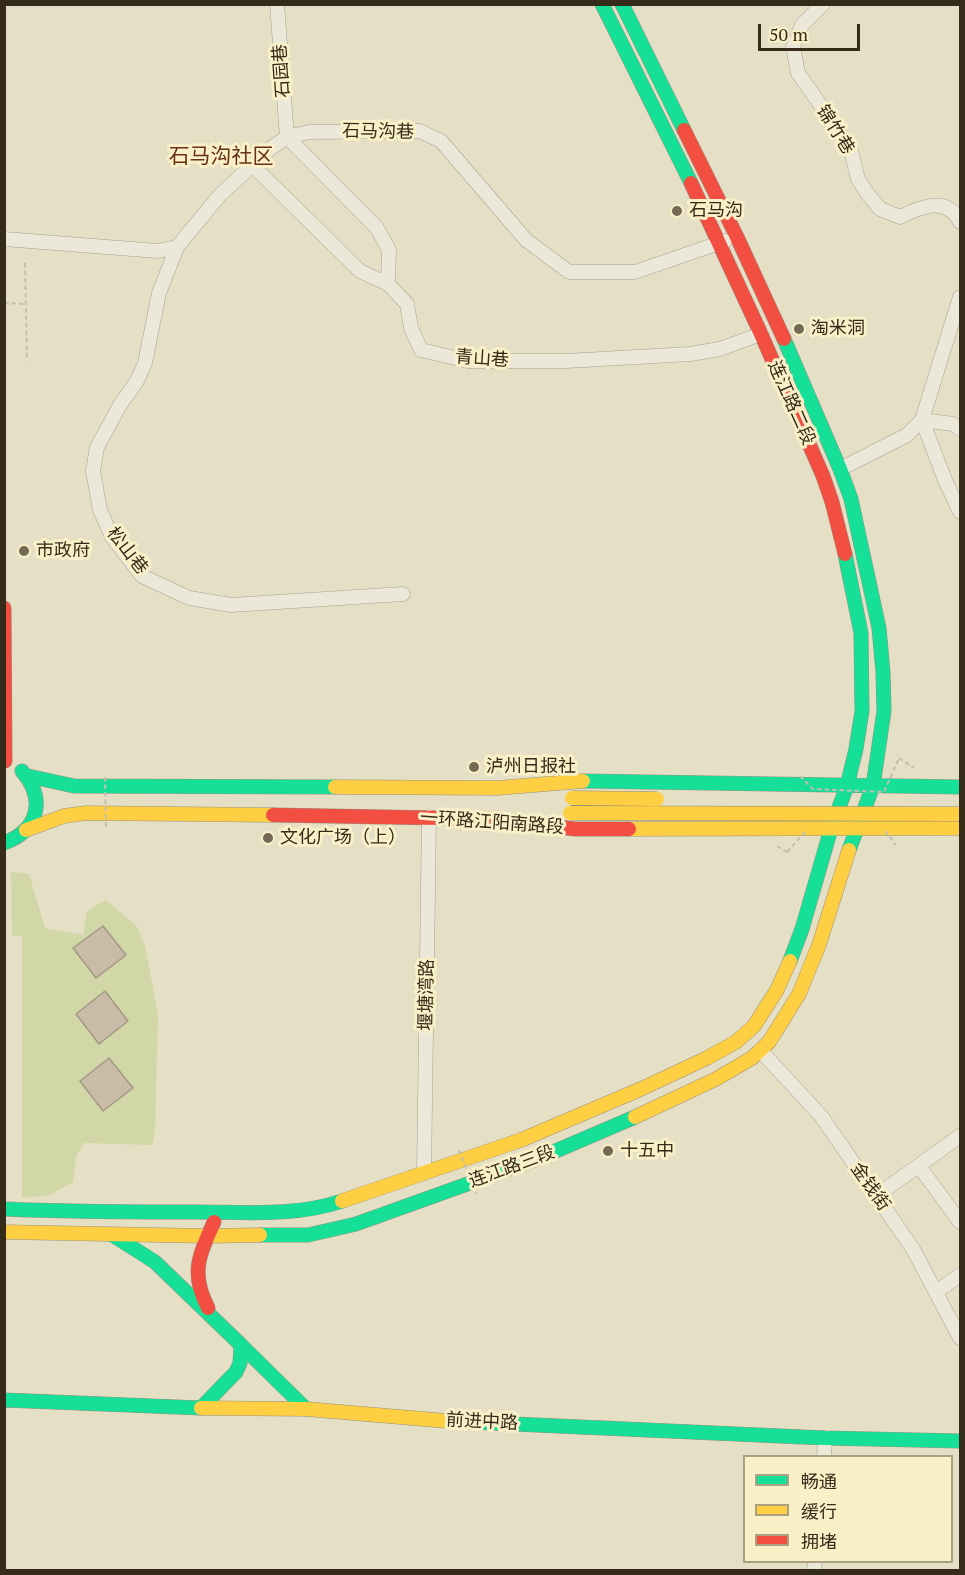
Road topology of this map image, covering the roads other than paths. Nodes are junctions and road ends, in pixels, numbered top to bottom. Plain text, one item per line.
1 (277, 4) edge
2 (602, 4) edge
3 (622, 4) edge
4 (823, 4) edge
5 (287, 137) junction
6 (252, 165) junction
7 (960, 222) edge
8 (736, 236) junction
9 (4, 239) edge
10 (719, 243) junction
11 (177, 248) junction
12 (388, 284) junction
13 (960, 297) edge
14 (761, 334) junction
15 (922, 420) junction
16 (960, 429) edge
17 (840, 469) junction
18 (960, 512) edge
19 (404, 594) dead end
20 (4, 608) edge
21 (5, 761) edge
22 (28, 776) junction
23 (777, 784) junction
24 (847, 786) junction
25 (873, 786) junction
26 (497, 788) junction
27 (960, 791) edge
28 (666, 799) dead end
29 (831, 800) dead end
30 (878, 800) dead end
31 (925, 801) dead end
32 (960, 814) edge
33 (429, 817) junction
34 (497, 819) junction
35 (960, 828) edge
36 (831, 829) junction
37 (856, 829) junction
38 (783, 830) junction
39 (27, 831) junction
40 (4, 843) edge
41 (760, 1050) junction
42 (960, 1136) edge
43 (919, 1166) junction
44 (424, 1173) junction
45 (876, 1196) junction
46 (4, 1209) edge
47 (218, 1212) junction
48 (960, 1222) edge
49 (4, 1232) edge
50 (108, 1233) junction
51 (208, 1236) junction
52 (960, 1275) edge
53 (936, 1292) junction
54 (212, 1316) junction
55 (960, 1338) edge
56 (241, 1346) junction
57 (4, 1400) edge
58 (201, 1408) junction
59 (306, 1409) junction
60 (825, 1438) junction
61 (960, 1441) edge
62 (824, 1455) edge

1 - 5 street, 石园巷
2 - 10 main road, 连江路二段
3 - 8 main road, 连江路二段
4 - 7 street, 锦竹巷
5 - 6 street, 石马沟巷
5 - 10 street, 石马沟巷
5 - 12 street
6 - 11 street, 石马沟巷
6 - 12 street, 青山巷
8 - 10 street, 石马沟巷
8 - 17 main road, 连江路二段
9 - 11 street
10 - 14 main road, 连江路二段
11 - 19 street, 松山巷
12 - 14 street, 青山巷
13 - 15 street
14 - 24 main road, 连江路二段
15 - 16 street
15 - 17 street
15 - 18 street
17 - 25 main road, 连江路二段
20 - 21 main road
21 - 22 main road, 一环路江阳南路段
22 - 26 main road, 一环路江阳南路段
22 - 39 main road
23 - 24 main road, 一环路江阳南路段
23 - 26 main road, 一环路江阳南路段
23 - 38 main road
24 - 25 main road, 一环路江阳南路段
24 - 36 main road, 连江路二段
25 - 27 main road, 一环路江阳南路段
25 - 37 main road, 连江路二段
26 - 28 main road, bridge
27 - 31 main road
27 - 35 main road
29 - 30 main road
32 - 34 main road, bridge
33 - 34 main road, 一环路江阳南路段
33 - 39 main road, 一环路江阳南路段
33 - 44 street, 堰塘湾路
34 - 38 main road, 一环路江阳南路段
35 - 37 main road, 一环路江阳南路段
36 - 37 main road, 一环路江阳南路段
36 - 38 main road, 一环路江阳南路段
36 - 44 main road, 连江路三段
37 - 41 main road, 连江路三段
39 - 40 main road, 一环路江阳南路段
41 - 45 street, 金钱街
41 - 51 main road, 连江路三段
42 - 43 street
43 - 45 street
43 - 48 street
44 - 47 main road, 连江路三段
45 - 53 street, 金钱街
46 - 47 main road, 连江路三段
47 - 51 main road
49 - 50 main road, 连江路三段
50 - 51 main road, 连江路三段
50 - 54 main road
51 - 54 main road
52 - 53 street
53 - 55 street, 金钱街
54 - 56 main road
56 - 58 main road
56 - 59 main road
57 - 58 main road, 前进中路
58 - 59 main road, 前进中路
59 - 60 main road, 前进中路
60 - 61 main road, 前进中路
60 - 62 street

